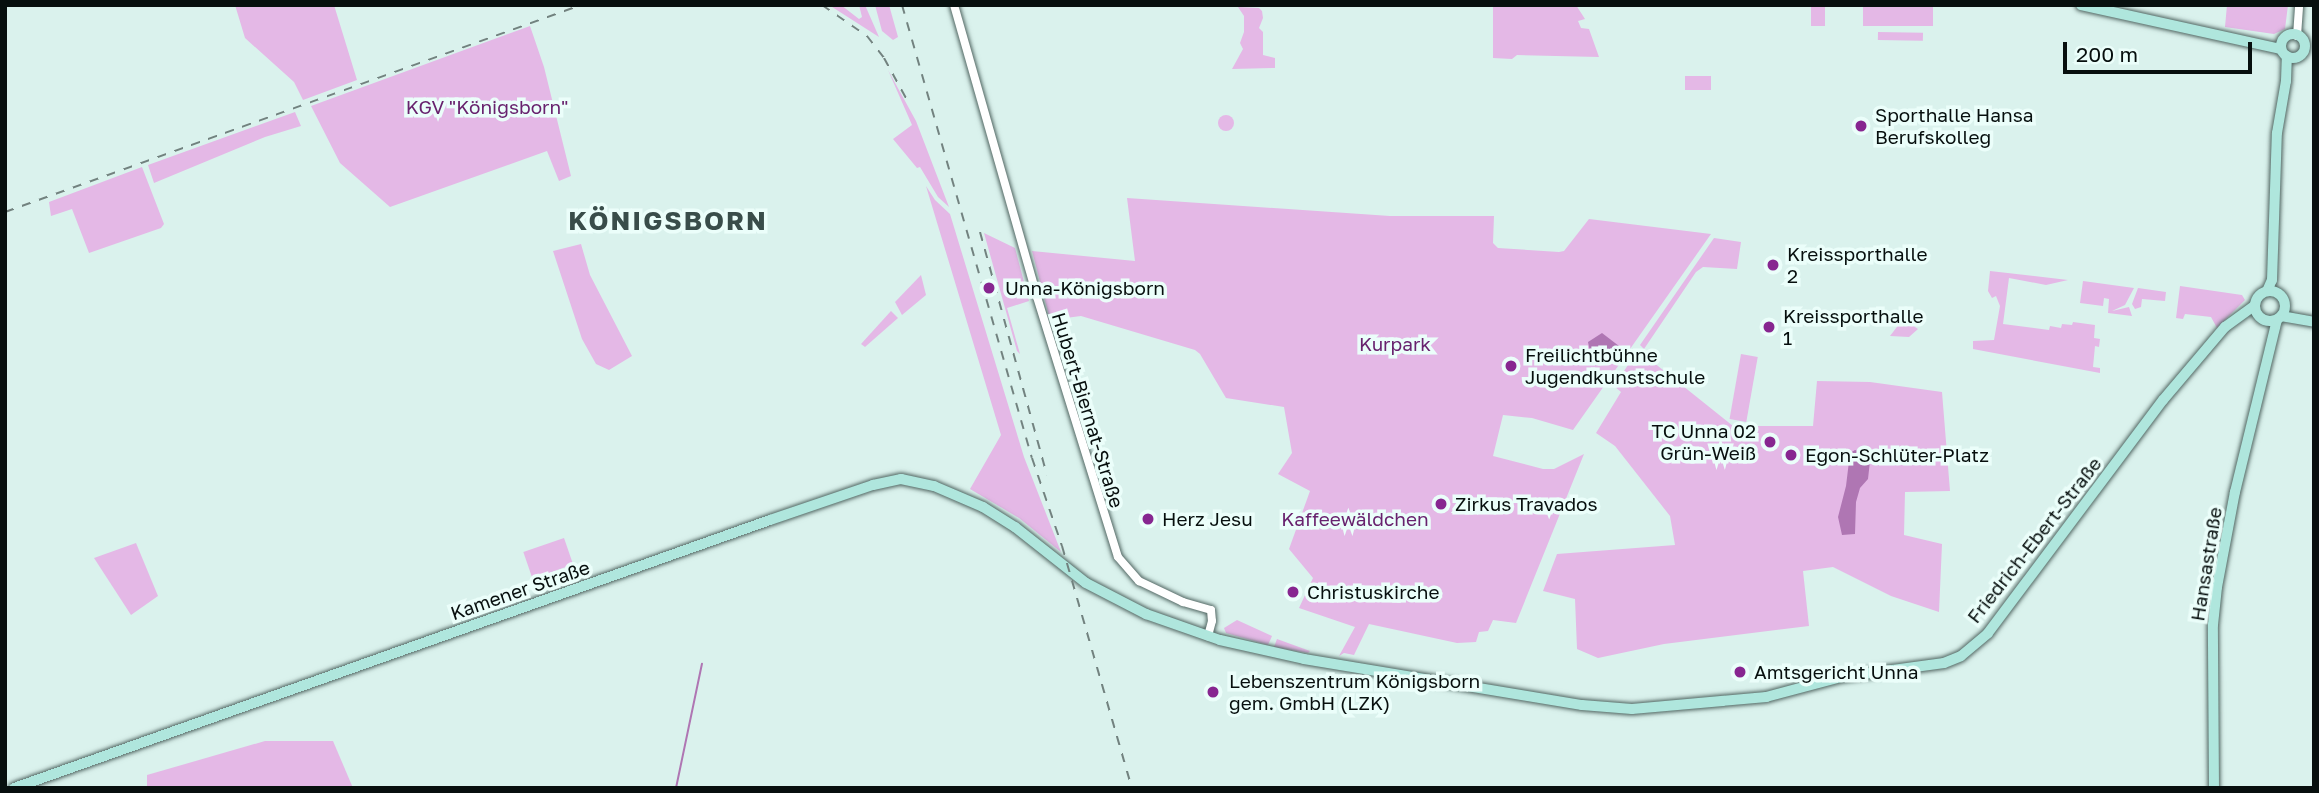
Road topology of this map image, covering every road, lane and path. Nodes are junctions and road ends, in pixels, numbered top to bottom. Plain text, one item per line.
1 (954, 5) edge
2 (2081, 5) edge
3 (2297, 5) edge
4 (2289, 45) junction
5 (2273, 225) junction
6 (2267, 291) junction
7 (2279, 294) junction
8 (2255, 305) junction
9 (2281, 315) junction
10 (2314, 316) edge
11 (2262, 318) junction
12 (2314, 322) edge
13 (2217, 339) junction
14 (2268, 349) junction
15 (1032, 541) joint
16 (1208, 636) junction
17 (14, 788) edge
18 (2214, 788) edge

1 - 16 street, Hubert-Biernat-Straße
2 - 4 main road
3 - 4 street
4 - 5 main road
5 - 6 main road
5 - 7 main road
6 - 7 main road
6 - 8 main road
7 - 9 main road
8 - 11 main road
8 - 13 main road, Friedrich-Ebert-Straße
9 - 10 main road
9 - 11 main road
9 - 12 main road
9 - 14 main road, Hansastraße
11 - 13 main road, Friedrich-Ebert-Straße
11 - 14 main road, Hansastraße
13 - 16 main road, Friedrich-Ebert-Straße
14 - 18 main road, Hansastraße
15 - 16 main road, Friedrich-Ebert-Straße
15 - 17 main road, Kamener Straße

